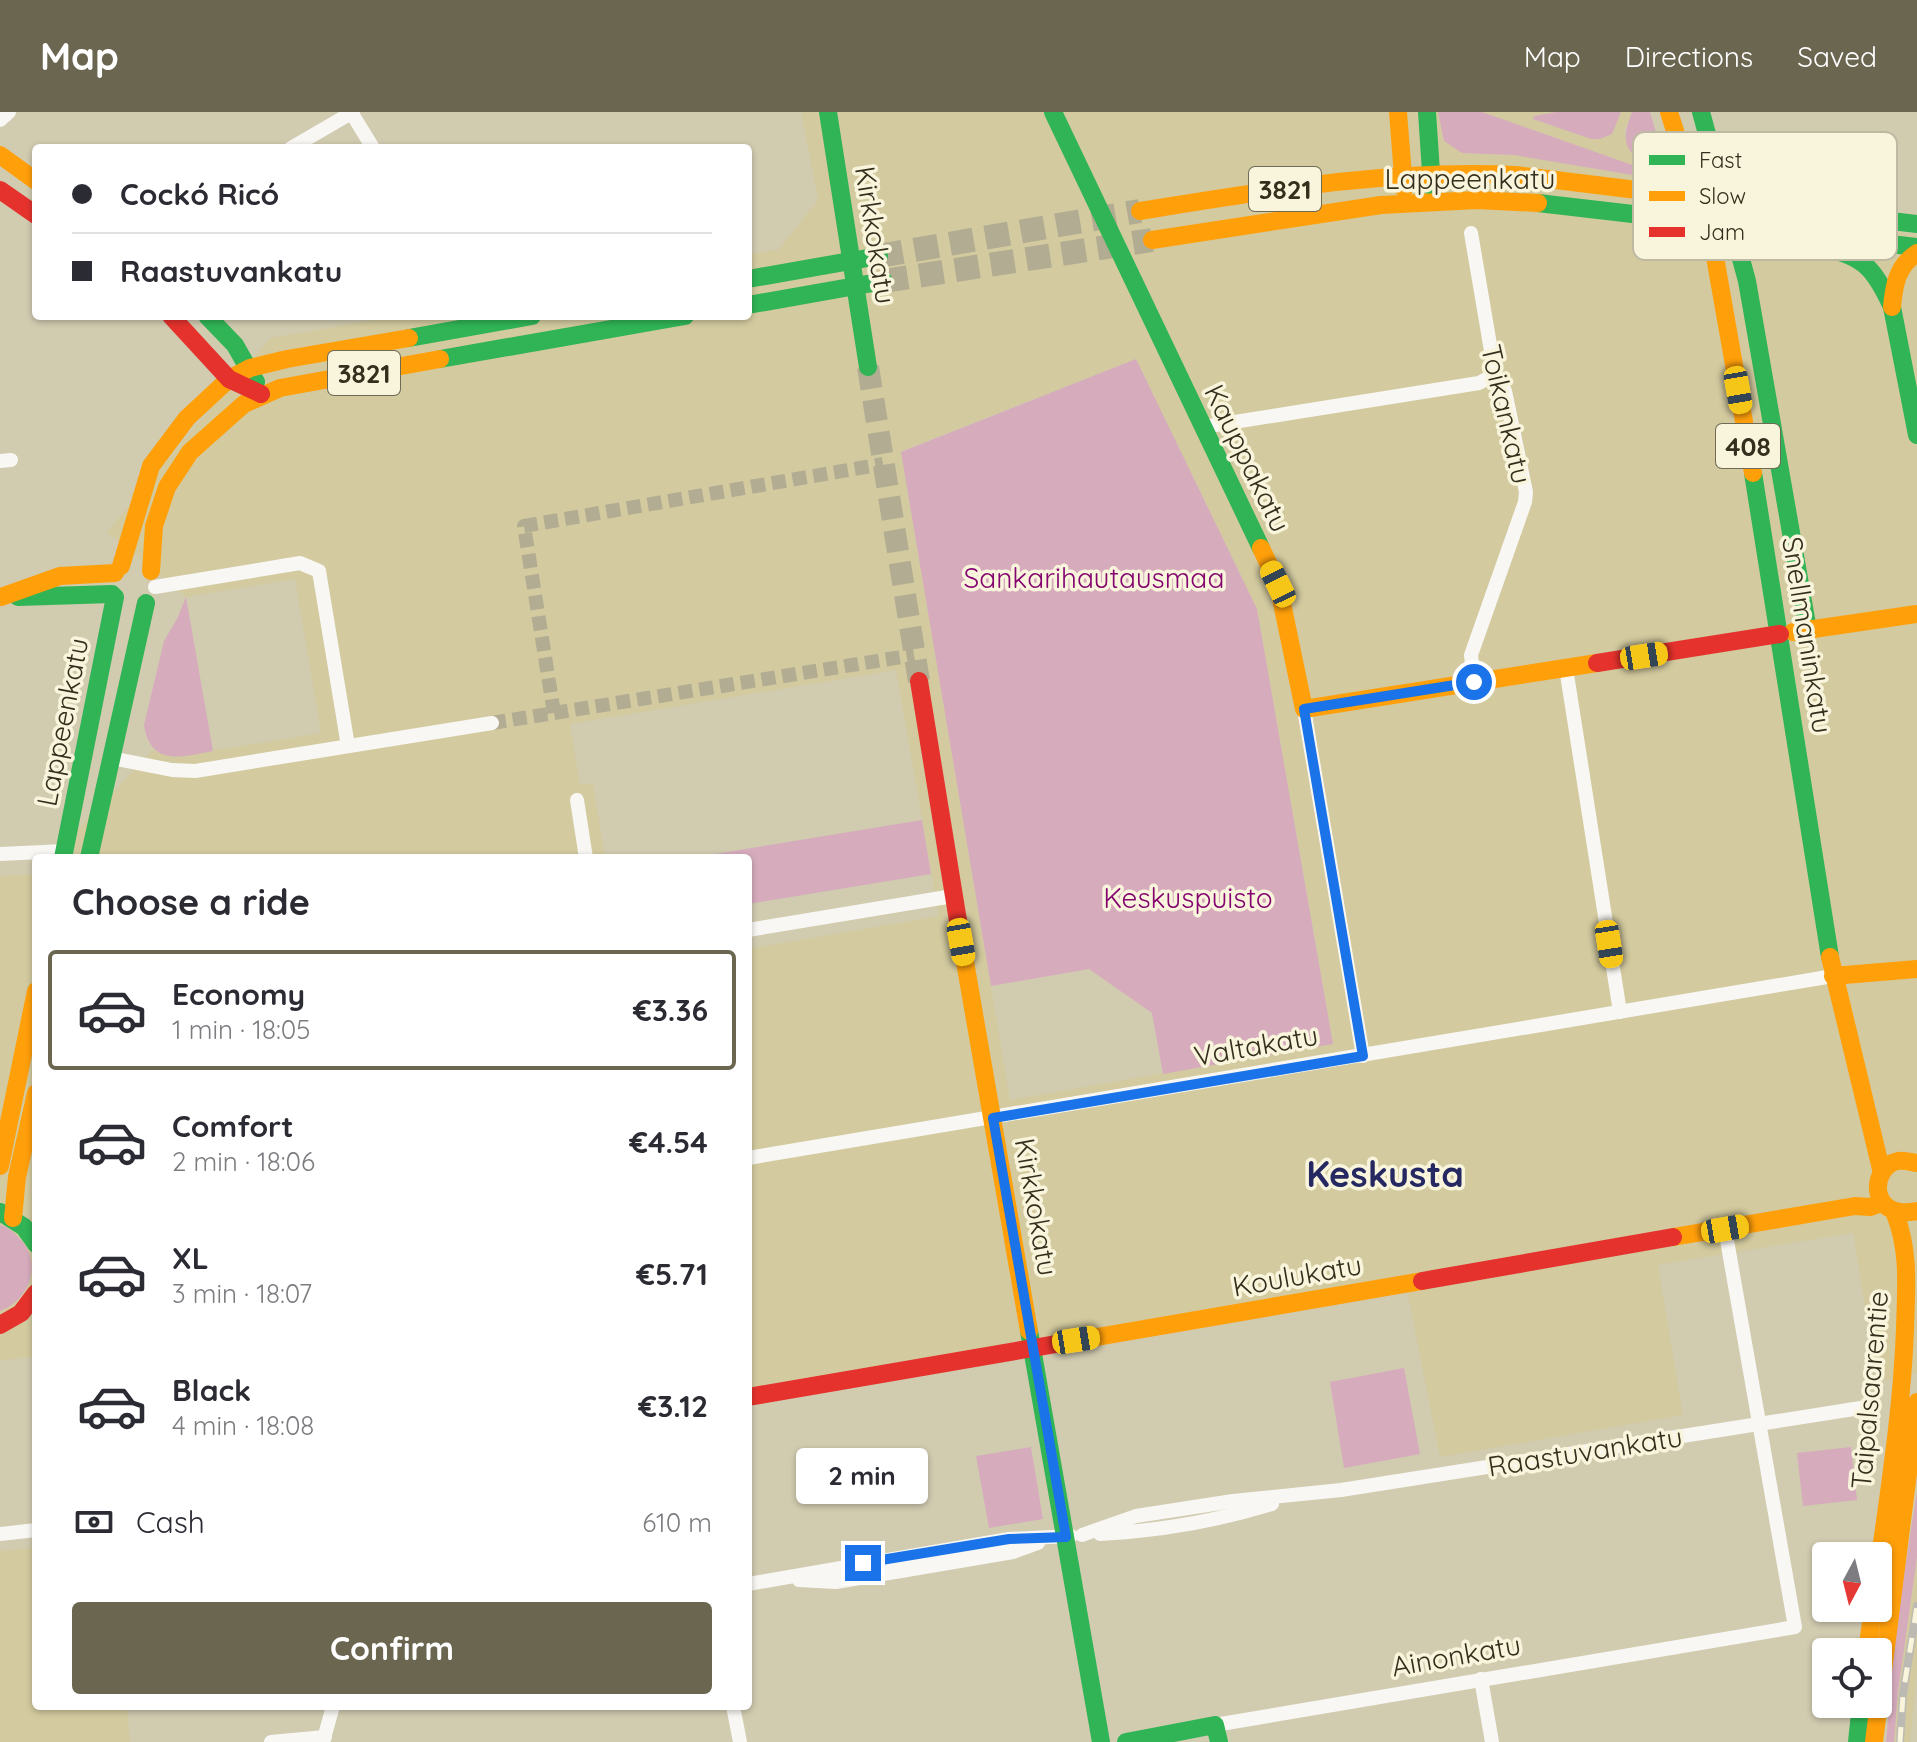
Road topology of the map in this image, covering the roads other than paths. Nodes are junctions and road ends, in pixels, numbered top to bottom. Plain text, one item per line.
1 (9, 112) edge
2 (352, 112) edge
3 (828, 112) edge
4 (1053, 112) edge
5 (1065, 112) edge
6 (1398, 112) edge
7 (1427, 112) edge
8 (1669, 112) edge
9 (1701, 112) edge
10 (0, 120) edge
11 (1676, 132) edge
12 (1706, 132) edge
13 (1067, 139) junction
14 (298, 144) edge
15 (371, 144) edge
16 (0, 155) edge
17 (1431, 172) junction
18 (1402, 174) junction
19 (32, 178) edge
20 (0, 190) edge
21 (1633, 190) edge
22 (1433, 201) junction
23 (1405, 202) junction
24 (1140, 211) tunnel mouth
25 (32, 212) edge
26 (1633, 213) edge
27 (1897, 222) edge
28 (1917, 224) edge
29 (1471, 233) dead end
30 (1152, 240) tunnel mouth
31 (1897, 247) edge
32 (1917, 250) edge
33 (879, 256) tunnel mouth
34 (1716, 260) edge
35 (1742, 260) edge
36 (1862, 260) edge
37 (852, 261) junction
38 (752, 278) edge
39 (884, 281) tunnel mouth
40 (857, 286) junction
41 (752, 304) edge
42 (1892, 307) junction
43 (175, 320) edge
44 (211, 320) edge
45 (509, 320) edge
46 (662, 320) edge
47 (868, 367) tunnel mouth
48 (250, 368) junction
49 (1495, 374) junction
50 (229, 379) junction
51 (261, 394) junction
52 (1203, 427) junction
53 (1917, 435) edge
54 (118, 570) junction
55 (151, 587) junction
56 (114, 595) junction
57 (1, 597) edge
58 (1917, 614) edge
59 (1808, 630) junction
60 (1780, 634) junction
61 (1566, 668) junction
62 (919, 681) tunnel mouth
63 (1474, 682) junction
64 (1304, 709) junction
65 (492, 723) tunnel mouth
66 (348, 746) junction
67 (111, 758) junction
68 (577, 800) dead end
69 (0, 854) edge
70 (63, 854) edge
71 (90, 854) edge
72 (585, 854) edge
73 (953, 896) junction
74 (752, 929) edge
75 (1917, 969) edge
76 (1833, 976) junction
77 (32, 1010) edge
78 (1620, 1012) junction
79 (1363, 1056) junction
80 (32, 1111) edge
81 (993, 1118) junction
82 (752, 1157) edge
83 (1917, 1163) edge
84 (0, 1166) edge
85 (1884, 1192) junction
86 (1917, 1211) edge
87 (6, 1215) edge
88 (1725, 1229) junction
89 (32, 1238) edge
90 (32, 1305) edge
91 (0, 1325) edge
92 (1033, 1348) junction
93 (752, 1396) edge
94 (1917, 1402) edge
95 (1873, 1406) dead end
96 (1760, 1423) junction
97 (32, 1530) edge
98 (0, 1534) edge
99 (1066, 1537) junction
100 (1882, 1542) edge
101 (752, 1583) edge
102 (1481, 1679) junction
103 (332, 1710) edge
104 (734, 1710) edge
105 (1860, 1718) edge
106 (1217, 1734) edge
107 (324, 1739) edge
108 (271, 1742) edge
109 (740, 1742) edge
110 (1101, 1742) edge
111 (1126, 1742) edge
112 (1492, 1742) edge
113 (1857, 1742) edge
114 (1874, 1742) edge

1 - 10 street
2 - 14 street
2 - 15 street
3 - 37 main road, Kirkkokatu
4 - 13 main road, Kauppakatu
5 - 13 main road, Kauppakatu
6 - 18 main road
7 - 17 main road
8 - 11 main road, Snellmaninkatu / 408
9 - 12 main road, Snellmaninkatu / 408
13 - 52 main road, Kauppakatu
16 - 19 main road
17 - 18 main road, Lappeenkatu / 3821
17 - 21 main road, Lappeenkatu / 3821
17 - 22 main road
18 - 23 main road
18 - 24 main road, Lappeenkatu / 3821
20 - 25 main road
22 - 23 main road, Lappeenkatu / 3821
22 - 26 main road, Lappeenkatu / 3821
23 - 30 main road, Lappeenkatu / 3821
27 - 28 main road, Lappeenkatu / 3821
29 - 49 street, Toikankatu
31 - 32 main road, 3821
32 - 42 main road
33 - 37 main road
34 - 60 main road, Snellmaninkatu / 408
35 - 59 main road, Snellmaninkatu / 408
36 - 42 main road
37 - 38 main road
37 - 40 main road, Kirkkokatu
39 - 40 main road
40 - 41 main road
40 - 47 main road, Kirkkokatu
42 - 53 main road
43 - 50 main road
44 - 48 main road
45 - 48 main road, 3821
46 - 51 main road, Lappeenkatu / 3821
48 - 50 main road, 3821
48 - 51 main road
49 - 52 street
49 - 63 street, Toikankatu
50 - 51 main road
50 - 54 main road, 3821
51 - 55 main road, Lappeenkatu / 3821
52 - 64 main road, Kauppakatu
54 - 55 main road
54 - 56 main road
54 - 57 main road
55 - 56 main road
55 - 66 street
55 - 67 main road, Lappeenkatu / 3821
56 - 57 main road
56 - 70 main road, Lappeenkatu
58 - 59 main road
59 - 60 main road
60 - 61 main road
60 - 76 main road, Snellmaninkatu / 408
61 - 63 main road
61 - 78 street
62 - 73 main road, Kirkkokatu
63 - 64 main road
64 - 79 street, Kauppakatu
65 - 66 street
66 - 67 street
67 - 71 main road, Lappeenkatu / 3821
68 - 72 street
69 - 70 street
73 - 74 street
73 - 81 main road, Kirkkokatu
75 - 76 main road, Valtakatu
76 - 78 street, Valtakatu
76 - 85 main road, Snellmaninkatu / 408
77 - 84 main road
78 - 79 street, Valtakatu
79 - 81 street, Valtakatu
80 - 87 main road
81 - 82 street, Valtakatu
81 - 92 main road, Kirkkokatu
83 - 85 main road
85 - 86 main road
85 - 88 main road, Koulukatu
85 - 100 main road, Taipalsaarentie / 408
87 - 89 main road
88 - 92 main road, Koulukatu
88 - 96 street
90 - 91 main road
92 - 93 main road, Koulukatu
92 - 99 main road, Kirkkokatu
94 - 114 main road, Taipalsaarentie
95 - 96 street, Raastuvankatu
96 - 99 street, Raastuvankatu
96 - 102 street, Ainonkatu
97 - 98 street
99 - 101 street, Raastuvankatu
99 - 110 main road, Kirkkokatu
102 - 106 street, Ainonkatu
102 - 112 street
103 - 107 street
104 - 109 street
105 - 113 main road
106 - 111 main road, Ainonkatu
107 - 108 street

